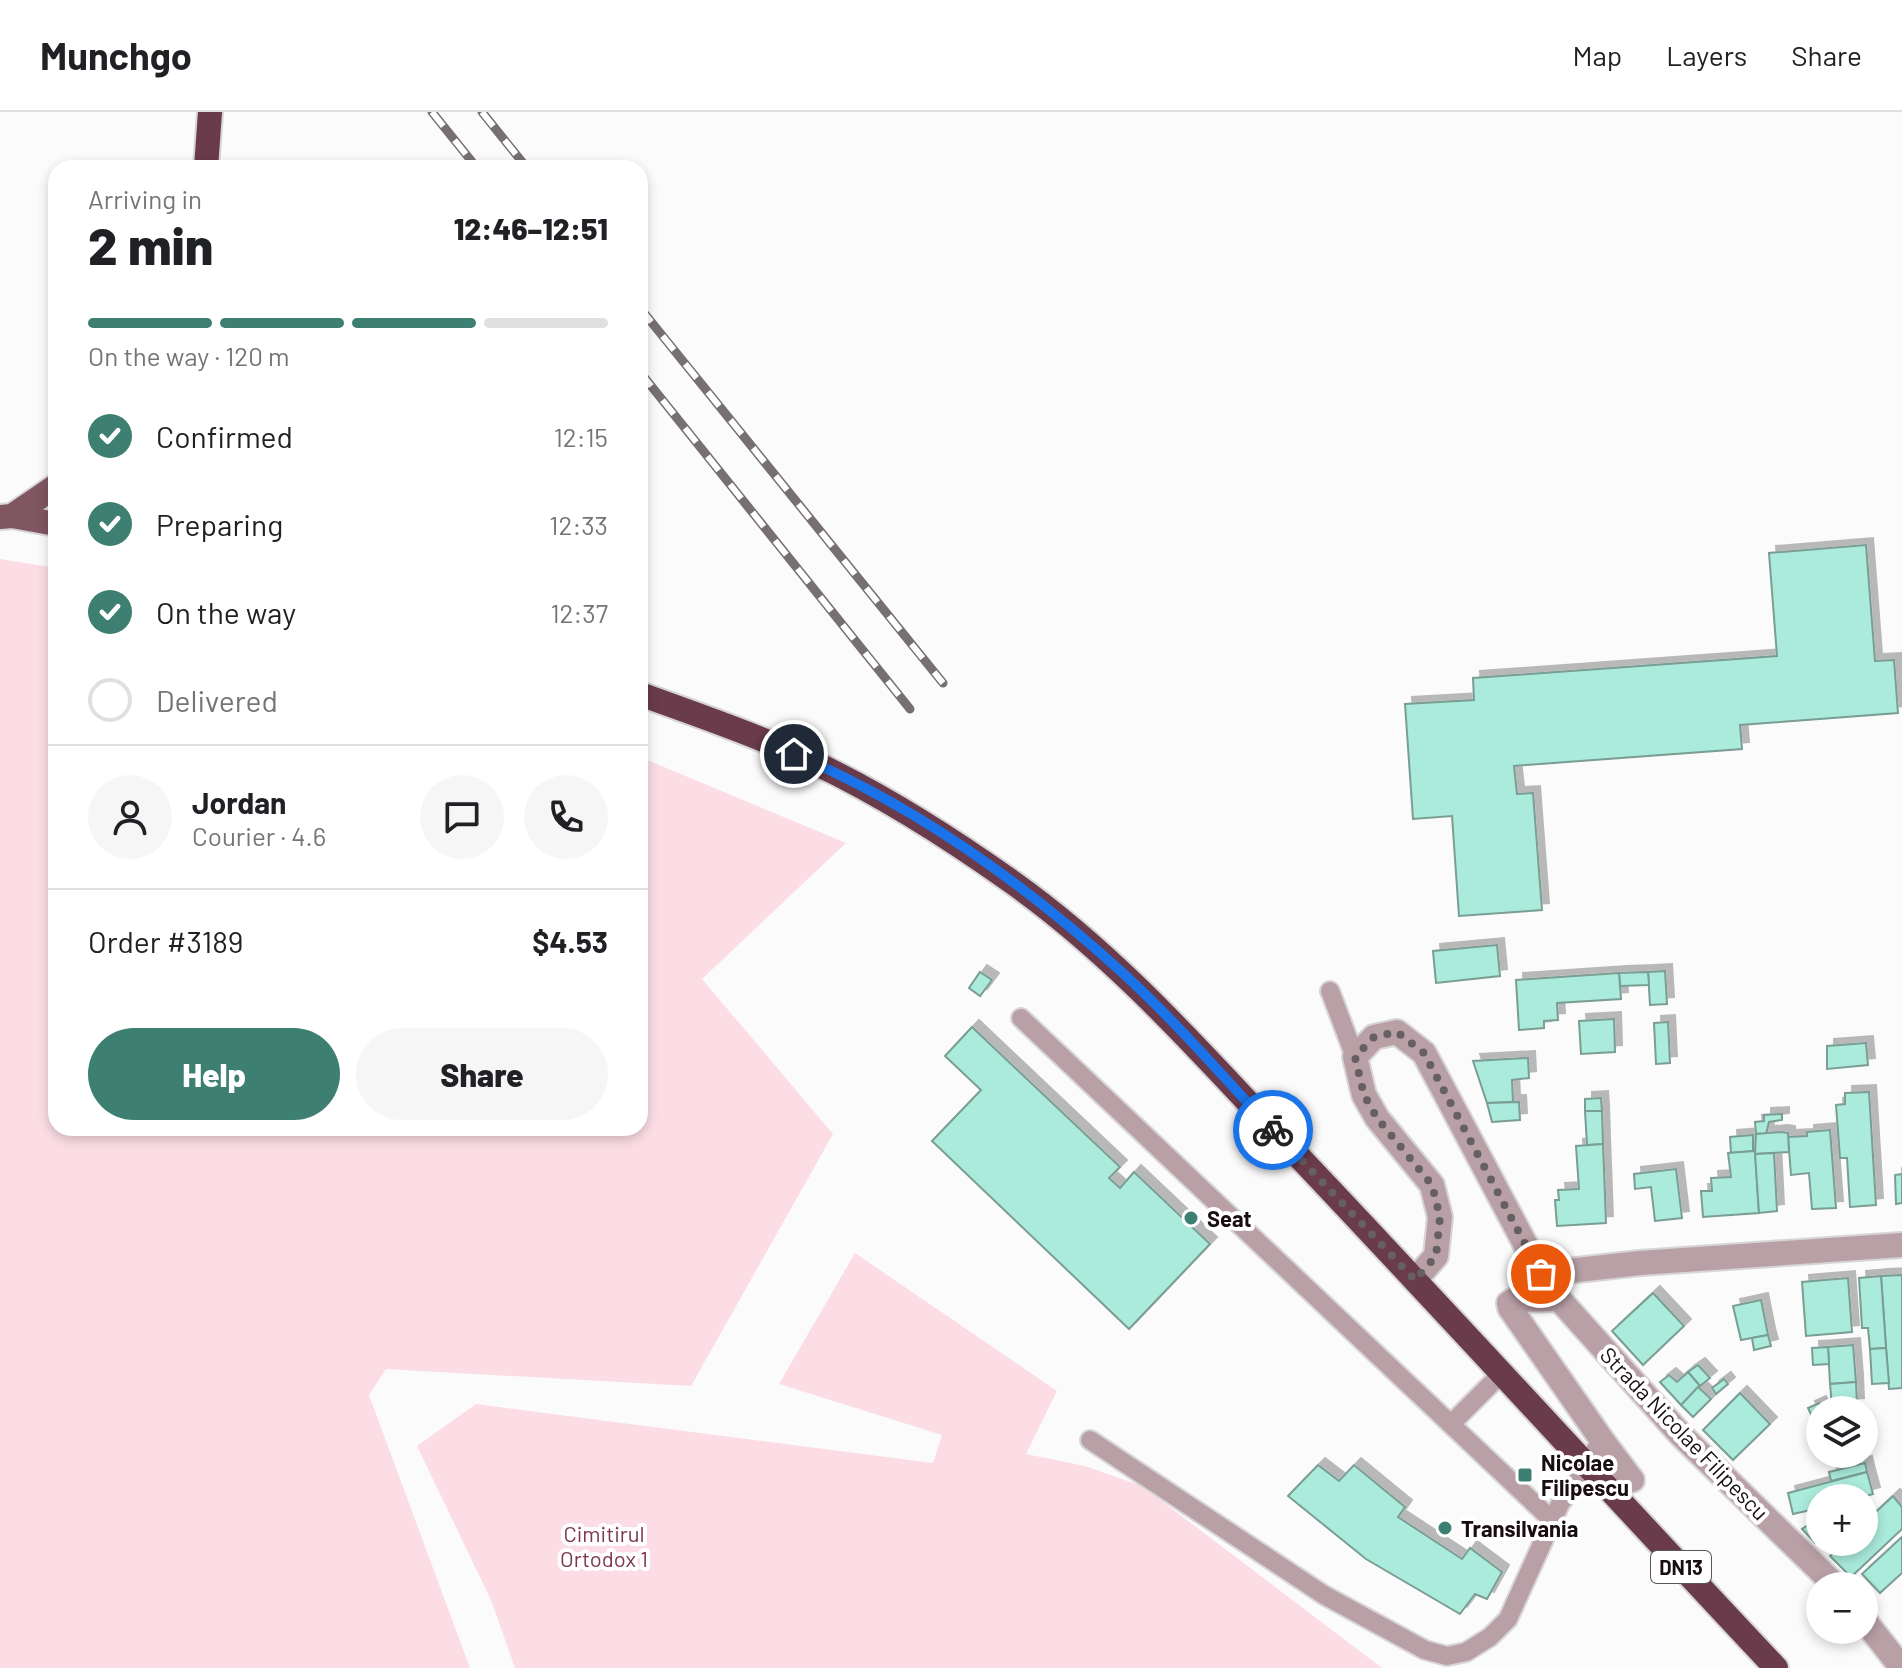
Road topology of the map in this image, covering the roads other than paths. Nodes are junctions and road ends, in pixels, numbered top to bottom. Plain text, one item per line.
1 (210, 112) edge
2 (207, 160) edge
3 (48, 491) edge
4 (6, 516) edge
5 (48, 523) edge
6 (648, 697) edge
7 (1330, 991) dead end
8 (1021, 1018) dead end
9 (1355, 1057) junction
10 (1902, 1245) edge
11 (1541, 1274) junction
12 (1415, 1280) junction
13 (1559, 1299) junction
14 (1501, 1374) junction
15 (1451, 1424) junction
16 (1090, 1440) dead end
17 (1604, 1443) junction
18 (1587, 1467) junction
19 (1632, 1480) dead end
20 (1553, 1521) junction
21 (1822, 1572) edge
22 (1878, 1638) edge
23 (1776, 1668) edge
24 (1902, 1668) edge

1 - 2 highway
3 - 4 main road
4 - 5 main road
6 - 12 highway, DN13
7 - 9 lane
8 - 15 lane
9 - 11 street, Strada Nicolae Filipescu
9 - 12 street
10 - 11 street
11 - 13 street, Strada Nicolae Filipescu
12 - 14 highway, DN13
13 - 17 street
13 - 21 street, Strada Nicolae Filipescu
14 - 15 lane
14 - 18 highway, DN13
15 - 20 lane
16 - 20 lane
17 - 18 street
17 - 19 street
18 - 20 lane
18 - 23 highway, DN13
22 - 24 street

